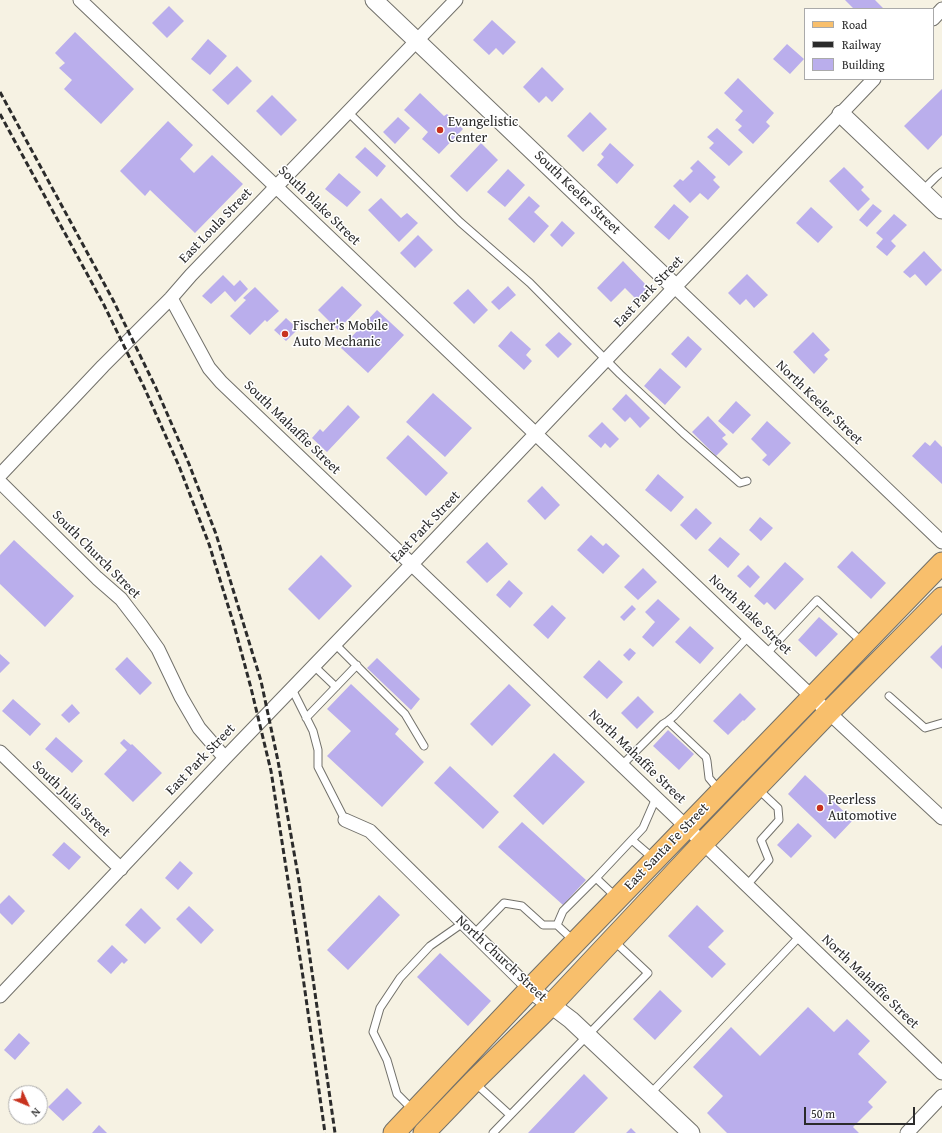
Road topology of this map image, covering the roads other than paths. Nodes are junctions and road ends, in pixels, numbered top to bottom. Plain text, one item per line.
1 (80, 0) edge
2 (374, 0) edge
3 (456, 0) edge
4 (942, 9) edge
5 (934, 18) edge
6 (417, 41) junction
7 (873, 80) edge
8 (348, 112) junction
9 (840, 114) junction
10 (942, 172) edge
11 (276, 187) junction
12 (922, 191) junction
13 (942, 210) edge
14 (675, 287) junction
15 (171, 298) junction
16 (606, 360) junction
17 (536, 434) junction
18 (0, 475) edge
19 (747, 481) dead end
20 (0, 482) edge
21 (942, 542) edge
22 (942, 563) edge
23 (412, 564) junction
24 (942, 598) edge
25 (748, 636) junction
26 (335, 644) junction
27 (864, 644) junction
28 (767, 653) junction
29 (357, 665) junction
30 (314, 666) junction
31 (336, 687) junction
32 (292, 689) junction
33 (888, 696) dead end
34 (812, 697) junction
35 (829, 712) junction
36 (306, 718) junction
37 (668, 721) junction
38 (942, 723) edge
39 (424, 746) dead end
40 (0, 752) edge
41 (225, 758) junction
42 (622, 765) junction
43 (756, 787) junction
44 (721, 792) junction
45 (656, 798) junction
46 (942, 818) edge
47 (345, 820) joint
48 (686, 827) junction
49 (632, 840) junction
50 (703, 843) junction
51 (655, 860) junction
52 (121, 869) junction
53 (596, 878) junction
54 (747, 885) junction
55 (618, 898) junction
56 (462, 922) junction
57 (557, 925) junction
58 (474, 934) junction
59 (800, 936) junction
60 (612, 940) junction
61 (575, 942) junction
62 (530, 989) junction
63 (0, 996) edge
64 (551, 1005) junction
65 (588, 1036) junction
66 (942, 1073) edge
67 (473, 1082) junction
68 (650, 1094) junction
69 (942, 1096) edge
70 (415, 1111) junction
71 (510, 1115) junction
72 (394, 1133) edge
73 (424, 1133) edge
74 (493, 1133) edge
75 (691, 1133) edge
76 (907, 1133) edge

1 - 11 street, South Blake Street
2 - 6 street, South Keeler Street
3 - 6 street, East Loula Street
4 - 5 street
6 - 8 street, East Loula Street
6 - 14 street, South Keeler Street
7 - 9 street, East Park Street
8 - 11 street, East Loula Street
8 - 16 lane
9 - 12 street
9 - 14 street, East Park Street
10 - 12 lane
11 - 15 street, East Loula Street
11 - 17 street, South Blake Street
12 - 13 street
14 - 16 street, East Park Street
14 - 21 street, North Keeler Street
15 - 18 street, East Loula Street
15 - 23 street, South Mahaffie Street
16 - 17 street, East Park Street
16 - 19 lane
17 - 23 street, East Park Street
17 - 25 street, North Blake Street
20 - 41 street, South Church Street
22 - 27 main road, East Santa Fe Street
23 - 26 street, East Park Street
23 - 42 street, North Mahaffie Street
24 - 35 main road, East Santa Fe Street
25 - 28 street, North Blake Street
25 - 37 lane
26 - 29 lane
26 - 30 street, East Park Street
27 - 28 lane
27 - 34 main road, East Santa Fe Street
28 - 34 street, North Blake Street
29 - 31 lane
29 - 39 lane
30 - 31 lane
30 - 32 street, East Park Street
31 - 36 lane
32 - 36 lane
32 - 41 street, East Park Street
33 - 38 lane
34 - 35 street, North Blake Street
34 - 44 main road, East Santa Fe Street
35 - 43 main road, East Santa Fe Street
35 - 46 street, North Blake Street
36 - 47 lane
37 - 42 lane
37 - 44 lane
40 - 52 street, South Julia Street
41 - 52 street, East Park Street
42 - 45 street, North Mahaffie Street
43 - 50 main road, East Santa Fe Street
43 - 54 lane
44 - 48 main road, East Santa Fe Street
45 - 48 street, North Mahaffie Street
45 - 49 lane
47 - 56 street, North Church Street
48 - 50 street, North Mahaffie Street
48 - 51 main road, East Santa Fe Street
49 - 51 lane
49 - 53 lane
50 - 54 street, North Mahaffie Street
50 - 60 main road, East Santa Fe Street
51 - 55 main road, East Santa Fe Street
52 - 63 street, East Park Street
53 - 55 lane
53 - 57 lane
54 - 59 street, North Mahaffie Street
55 - 61 main road, East Santa Fe Street
56 - 58 street, North Church Street
56 - 70 lane
57 - 58 lane
57 - 61 lane
58 - 62 street, North Church Street
59 - 66 street, North Mahaffie Street
59 - 68 lane
60 - 64 main road, East Santa Fe Street
60 - 65 lane
61 - 62 main road, East Santa Fe Street
62 - 64 street, North Church Street
62 - 70 main road, East Santa Fe Street
64 - 65 street, North Church Street
64 - 67 main road, East Santa Fe Street
65 - 68 street, North Church Street
65 - 71 lane
67 - 71 lane
67 - 73 main road, East Santa Fe Street
68 - 75 street, North Church Street
69 - 76 street
70 - 72 main road, East Santa Fe Street
71 - 74 lane

